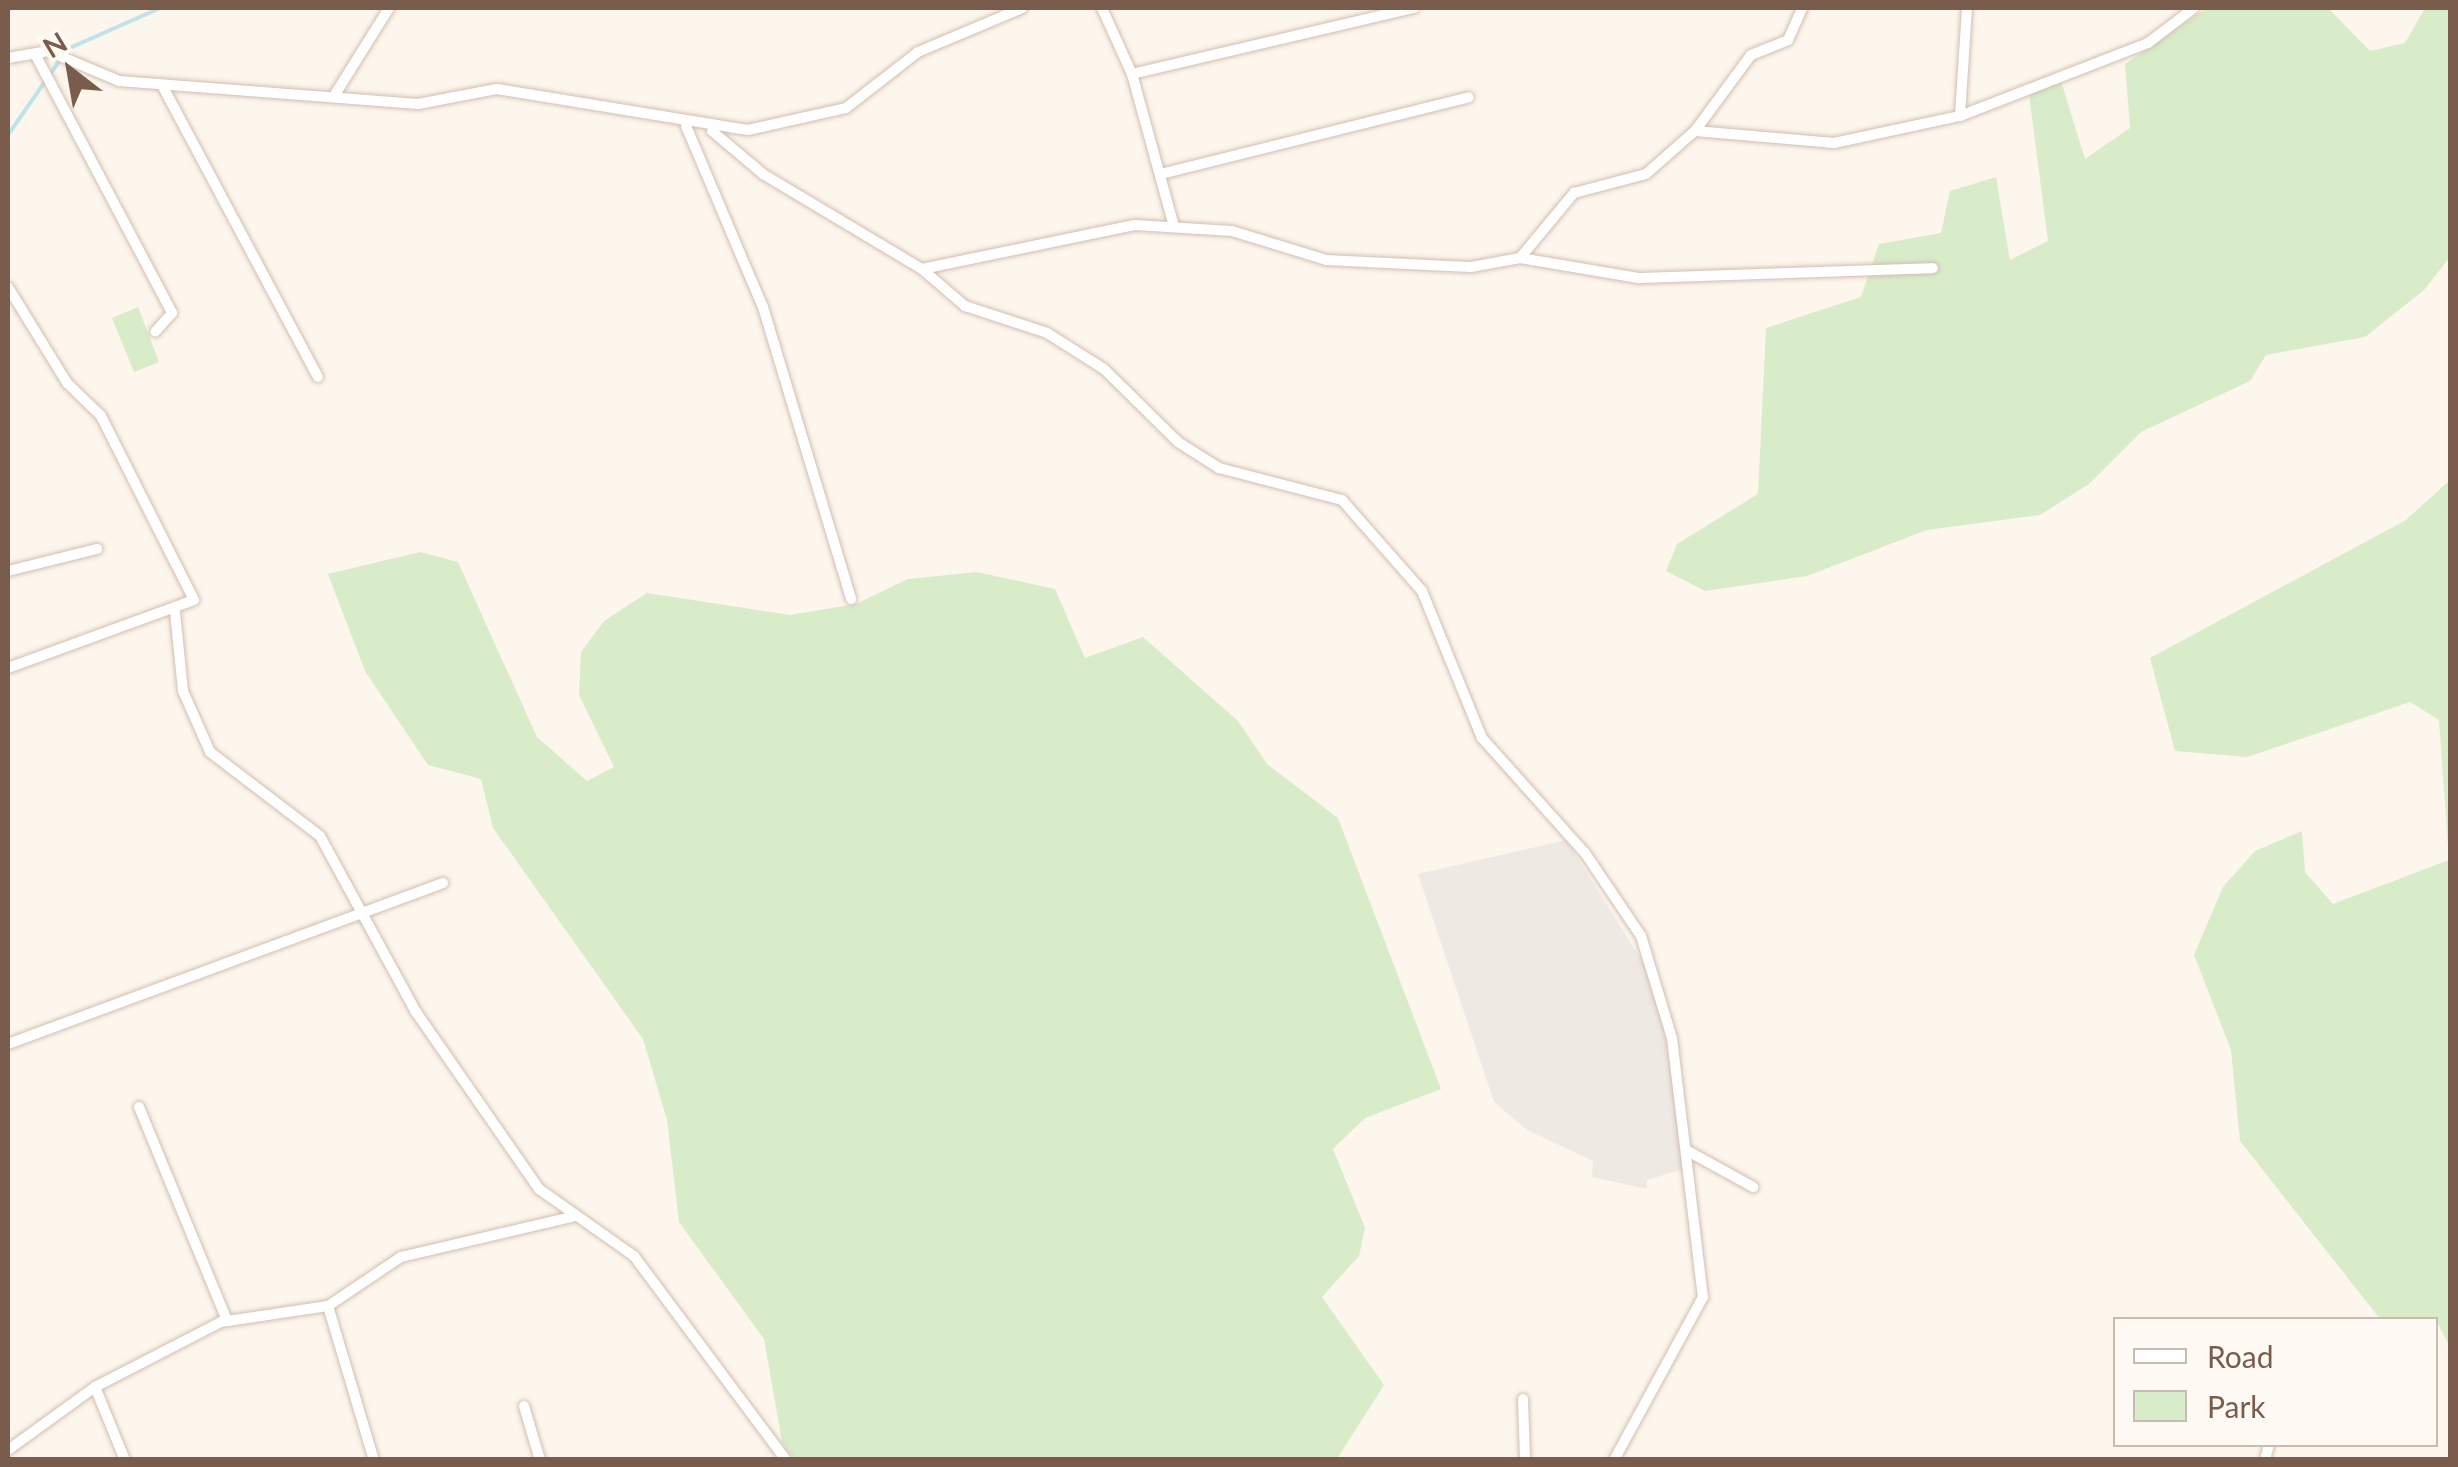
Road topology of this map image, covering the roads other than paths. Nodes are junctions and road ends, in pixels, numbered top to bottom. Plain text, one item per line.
1 (388, 8) edge
2 (1022, 8) edge
3 (1102, 8) edge
4 (1414, 8) edge
5 (1802, 8) edge
6 (1968, 8) edge
7 (2194, 8) edge
8 (39, 57) junction
9 (8, 58) edge
10 (1132, 74) junction
11 (162, 85) junction
12 (334, 96) junction
13 (1469, 97) dead end
14 (1960, 116) junction
15 (686, 126) junction
16 (712, 131) junction
17 (1695, 131) junction
18 (1161, 174) junction
19 (1174, 226) junction
20 (1520, 258) junction
21 (1932, 268) dead end
22 (922, 269) junction
23 (8, 287) edge
24 (155, 332) dead end
25 (318, 377) dead end
26 (97, 550) dead end
27 (8, 572) edge
28 (851, 598) dead end
29 (175, 612) junction
30 (8, 668) edge
31 (444, 884) dead end
32 (362, 916) junction
33 (8, 1044) edge
34 (138, 1107) dead end
35 (1686, 1150) junction
36 (1753, 1187) dead end
37 (572, 1218) junction
38 (328, 1306) junction
39 (228, 1321) junction
40 (95, 1388) junction
41 (1523, 1399) dead end
42 (524, 1406) dead end
43 (8, 1450) edge
44 (126, 1460) edge
45 (374, 1460) edge
46 (540, 1460) edge
47 (786, 1460) edge
48 (1525, 1460) edge
49 (1614, 1460) edge

1 - 12 street
2 - 16 street
3 - 10 street
4 - 10 street
5 - 17 street
6 - 14 street
7 - 14 street
8 - 9 street
8 - 11 street
8 - 24 street
10 - 18 street
11 - 12 street
11 - 25 street
12 - 15 street
13 - 18 street
14 - 17 street
15 - 16 street
15 - 28 street
16 - 22 street
17 - 20 street
18 - 19 street
19 - 20 street
19 - 22 street
20 - 21 street
22 - 35 street
23 - 29 street
26 - 27 street
29 - 30 street
29 - 32 street
31 - 32 street
32 - 33 street
32 - 37 street
34 - 39 street
35 - 36 street
35 - 49 street
37 - 38 street
37 - 47 street
38 - 39 street
38 - 45 street
39 - 40 street
40 - 43 street
40 - 44 street
41 - 48 street
42 - 46 street

